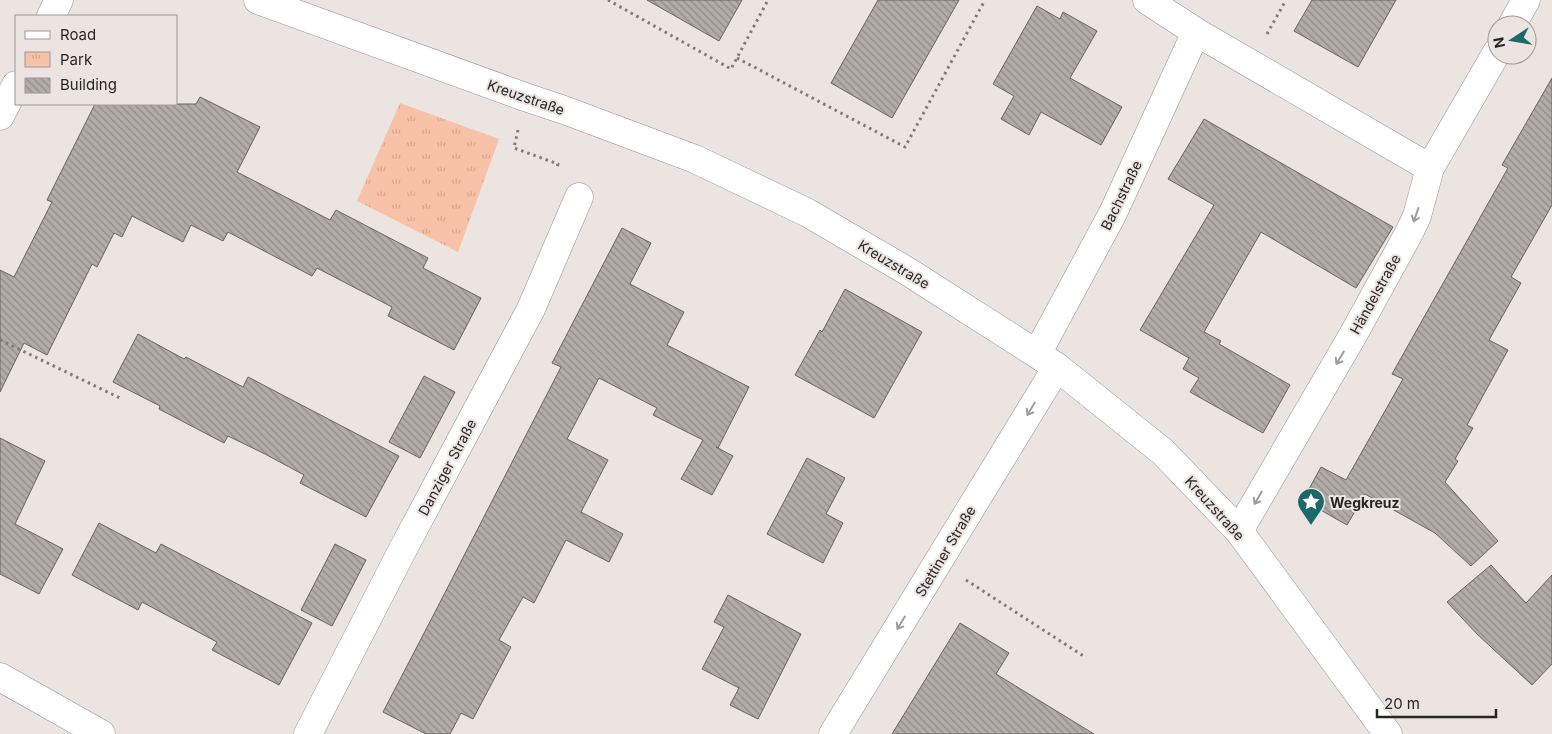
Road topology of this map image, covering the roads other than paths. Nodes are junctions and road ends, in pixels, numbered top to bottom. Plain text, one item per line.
1 (59, 0) edge
2 (258, 0) edge
3 (1146, 0) edge
4 (1526, 0) edge
5 (52, 15) edge
6 (1518, 15) edge
7 (1196, 32) junction
8 (1489, 65) edge
9 (15, 87) edge
10 (0, 116) edge
11 (1430, 168) junction
12 (580, 197) dead end
13 (1047, 361) junction
14 (1238, 531) junction
15 (0, 677) edge
16 (101, 734) edge
17 (308, 734) edge
18 (834, 734) edge
19 (1388, 734) edge

1 - 5 street
2 - 13 street, Kreuzstraße
3 - 7 street
4 - 6 street
7 - 11 street
7 - 13 street, Bachstraße
8 - 11 street, Händelstraße
9 - 10 street
11 -> 14 street, Händelstraße
12 - 17 street, Danziger Straße
13 - 14 street, Kreuzstraße
13 -> 18 street, Stettiner Straße
14 - 19 street, Kreuzstraße
15 - 16 street

